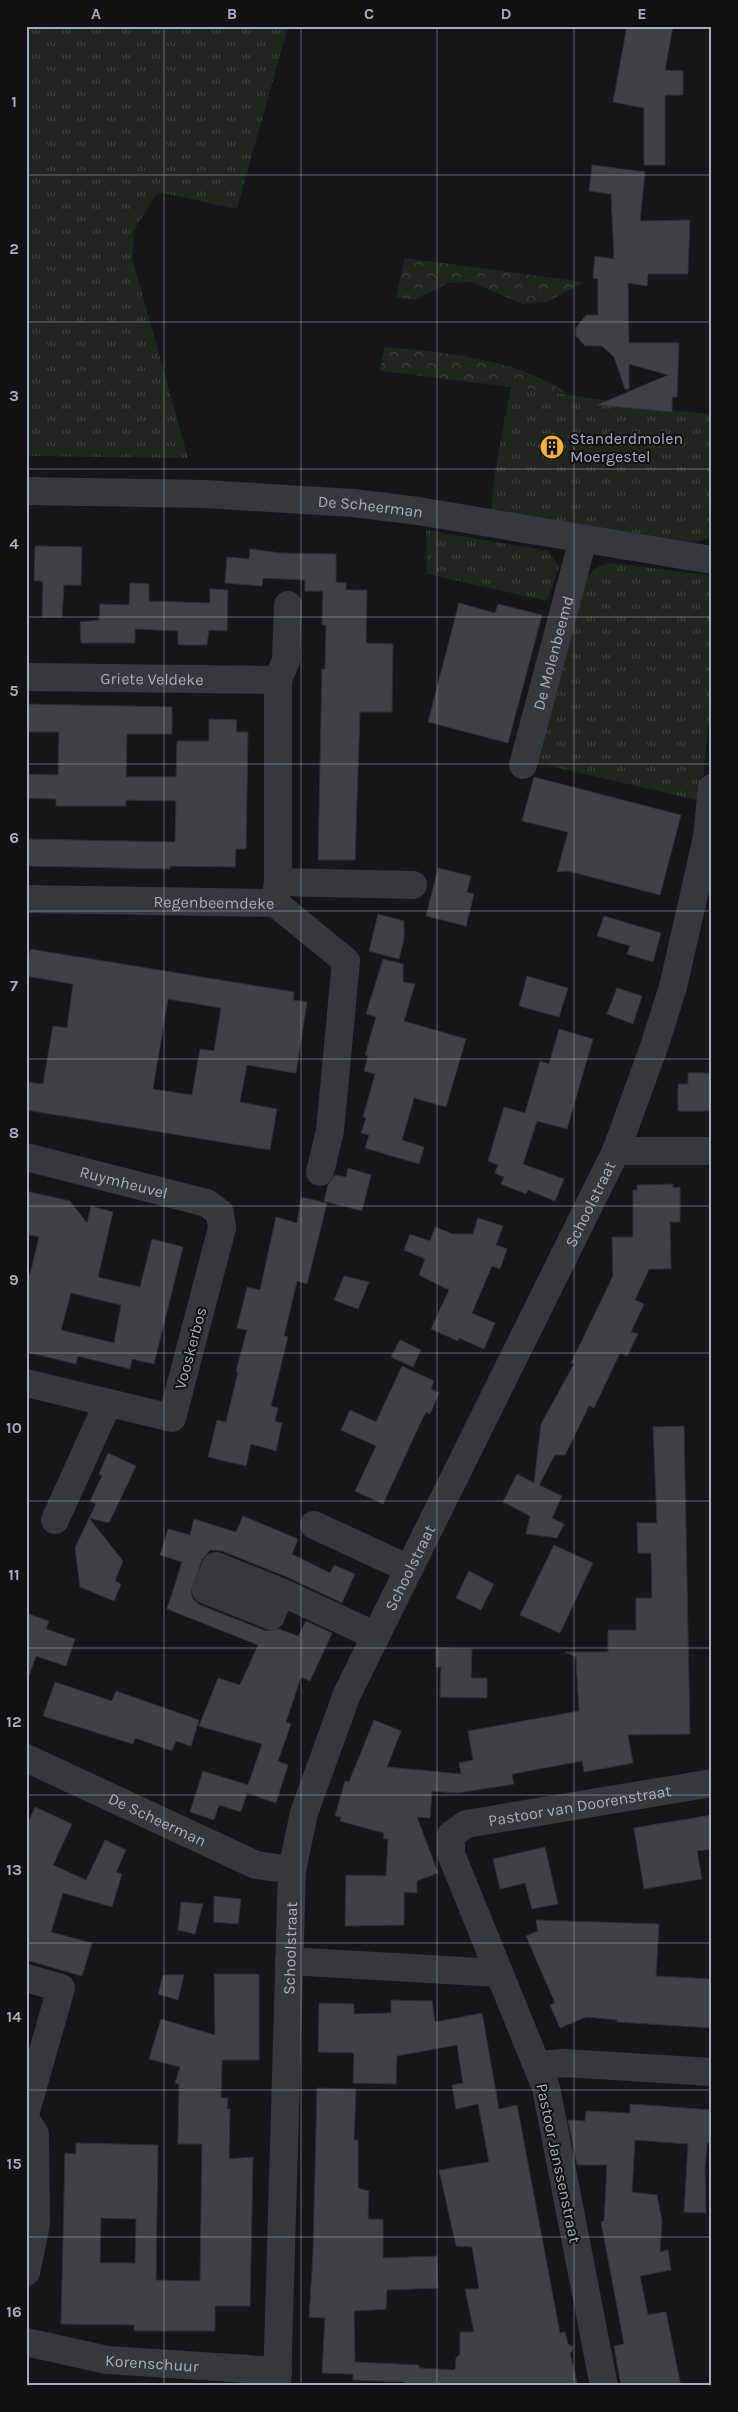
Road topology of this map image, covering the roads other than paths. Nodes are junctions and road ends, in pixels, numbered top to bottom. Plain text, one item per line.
1 (26, 491) edge
2 (583, 539) junction
3 (712, 560) edge
4 (288, 605) dead end
5 (26, 677) edge
6 (278, 680) junction
7 (523, 765) dead end
8 (712, 788) edge
9 (413, 886) dead end
10 (277, 892) junction
11 (26, 899) edge
12 (616, 1151) junction
13 (712, 1151) edge
14 (26, 1157) edge
15 (320, 1172) dead end
16 (220, 1213) joint
17 (26, 1383) edge
18 (108, 1403) junction
19 (55, 1520) dead end
20 (314, 1525) dead end
21 (409, 1569) junction
22 (281, 1592) dead end
23 (376, 1636) junction
24 (26, 1758) edge
25 (712, 1783) edge
26 (451, 1835) joint
27 (292, 1870) junction
28 (289, 1961) junction
29 (498, 1973) junction
30 (26, 1978) edge
31 (538, 2065) junction
32 (712, 2072) edge
33 (26, 2111) edge
34 (26, 2120) edge
35 (26, 2272) edge
36 (26, 2342) edge
37 (277, 2379) edge
38 (604, 2386) edge

1 - 2 street, De Scheerman
2 - 3 street, De Scheerman
2 - 7 street, De Molenbeemd
4 - 6 street
5 - 6 street, Griete Veldeke
6 - 10 street
8 - 12 street, Schoolstraat
9 - 10 street, Regenbeemdeke
10 - 11 street, Regenbeemdeke
10 - 15 street, Regenbeemdeke
12 - 13 street
12 - 21 street, Schoolstraat
14 - 16 street, Ruymheuvel
16 - 18 street, Vooskerbos
17 - 18 street, Vooskerbos
18 - 19 street
20 - 21 street
21 - 23 street, Schoolstraat
22 - 23 street
23 - 27 street, Schoolstraat
24 - 27 street, De Scheerman
25 - 26 street, Pastoor van Doorenstraat
26 - 29 street, Pastoor Janssenstraat
27 - 28 street, Schoolstraat
28 - 29 street
28 - 37 street, Schoolstraat
29 - 31 street, Pastoor Janssenstraat
30 - 33 street
31 - 32 street
31 - 38 street, Pastoor Janssenstraat
34 - 35 street
36 - 37 street, Korenschuur

